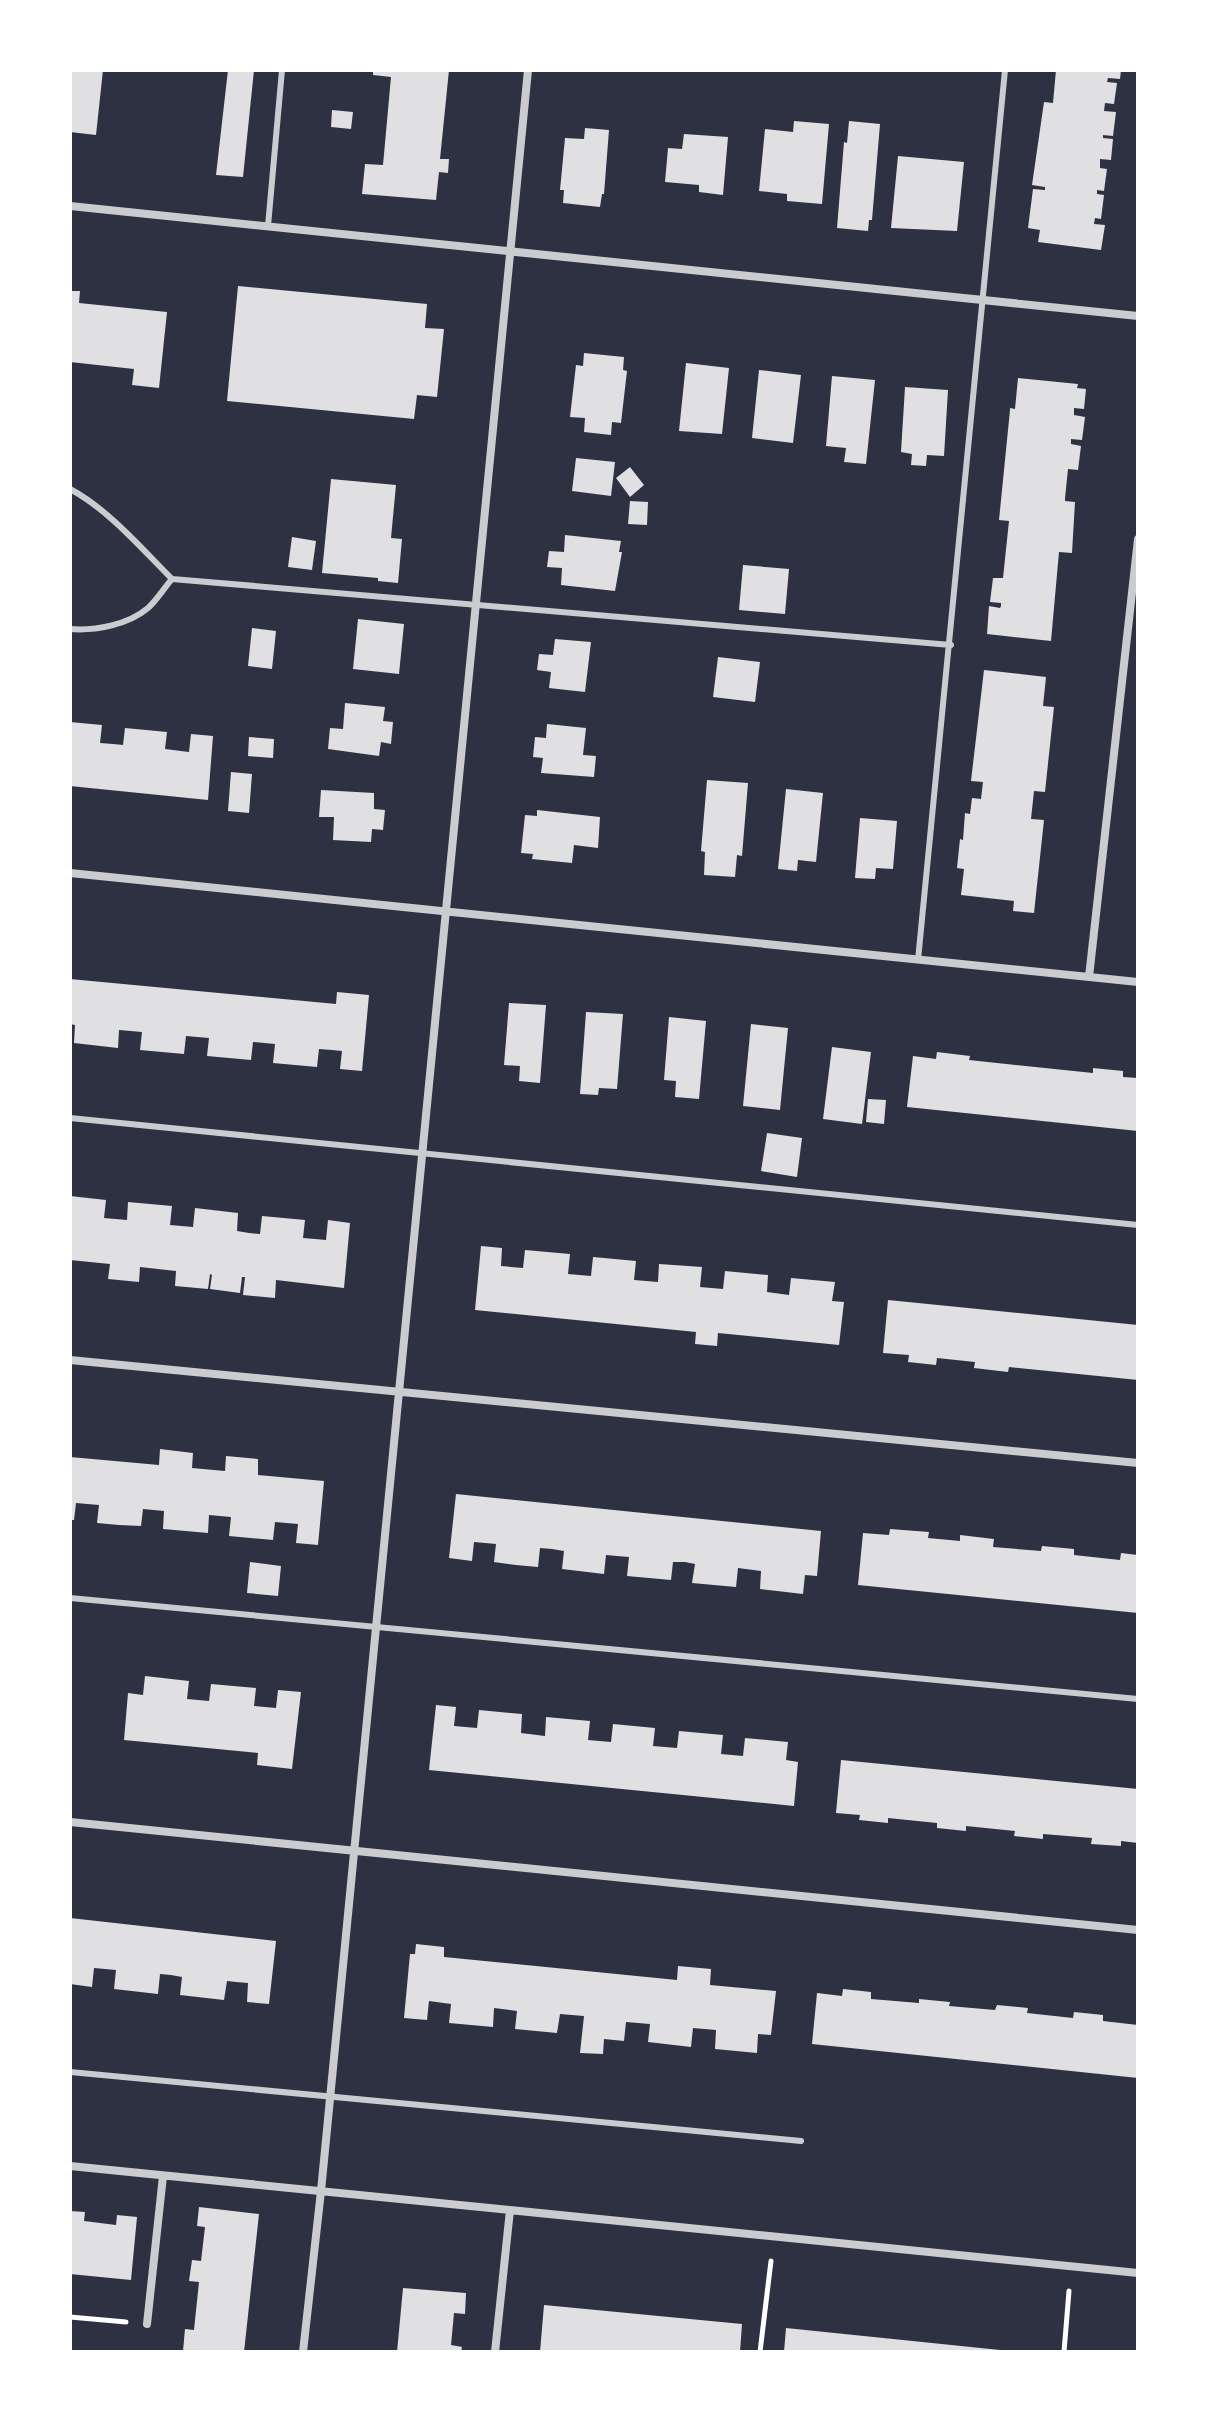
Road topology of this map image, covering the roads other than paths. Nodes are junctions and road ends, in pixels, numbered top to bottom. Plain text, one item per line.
1 (282, 70) edge
2 (528, 70) edge
3 (1005, 70) edge
4 (70, 206) edge
5 (268, 226) junction
6 (510, 251) junction
7 (983, 300) junction
8 (1138, 316) edge
9 (70, 489) edge
10 (1138, 539) edge
11 (172, 579) junction
12 (476, 604) junction
13 (70, 629) edge
14 (951, 645) junction
15 (70, 873) edge
16 (445, 911) junction
17 (918, 960) junction
18 (1089, 977) junction
19 (1138, 982) edge
20 (70, 1118) edge
21 (422, 1155) junction
22 (1138, 1225) edge
23 (70, 1360) edge
24 (398, 1392) junction
25 (1138, 1463) edge
26 (70, 1598) edge
27 (376, 1626) junction
28 (1138, 1699) edge
29 (70, 1822) edge
30 (354, 1851) junction
31 (1138, 1930) edge
32 (70, 2072) edge
33 (330, 2098) junction
34 (801, 2141) dead end
35 (70, 2166) edge
36 (163, 2176) junction
37 (321, 2191) junction
38 (510, 2210) junction
39 (1138, 2273) edge
40 (147, 2324) road end
41 (303, 2352) edge
42 (495, 2352) edge

1 - 5 lane
2 - 6 street
3 - 7 lane
4 - 5 street
5 - 6 street
6 - 7 street
6 - 12 street
7 - 8 street
7 - 14 lane
9 - 11 lane
10 - 18 street
11 - 12 lane
11 - 13 lane
12 - 14 lane
12 - 16 street
14 - 17 lane
15 - 16 street
16 - 17 street
16 - 21 street
17 - 18 street
18 - 19 street
20 - 21 lane
21 - 22 lane
21 - 24 street
23 - 24 street
24 - 25 street
24 - 27 street
26 - 27 lane
27 - 28 lane
27 - 30 street
29 - 30 street
30 - 31 street
30 - 33 street
32 - 33 lane
33 - 34 lane
33 - 37 street
35 - 36 street
36 - 37 street
36 - 40 street
37 - 38 street
37 - 41 street
38 - 39 street
38 - 42 street

